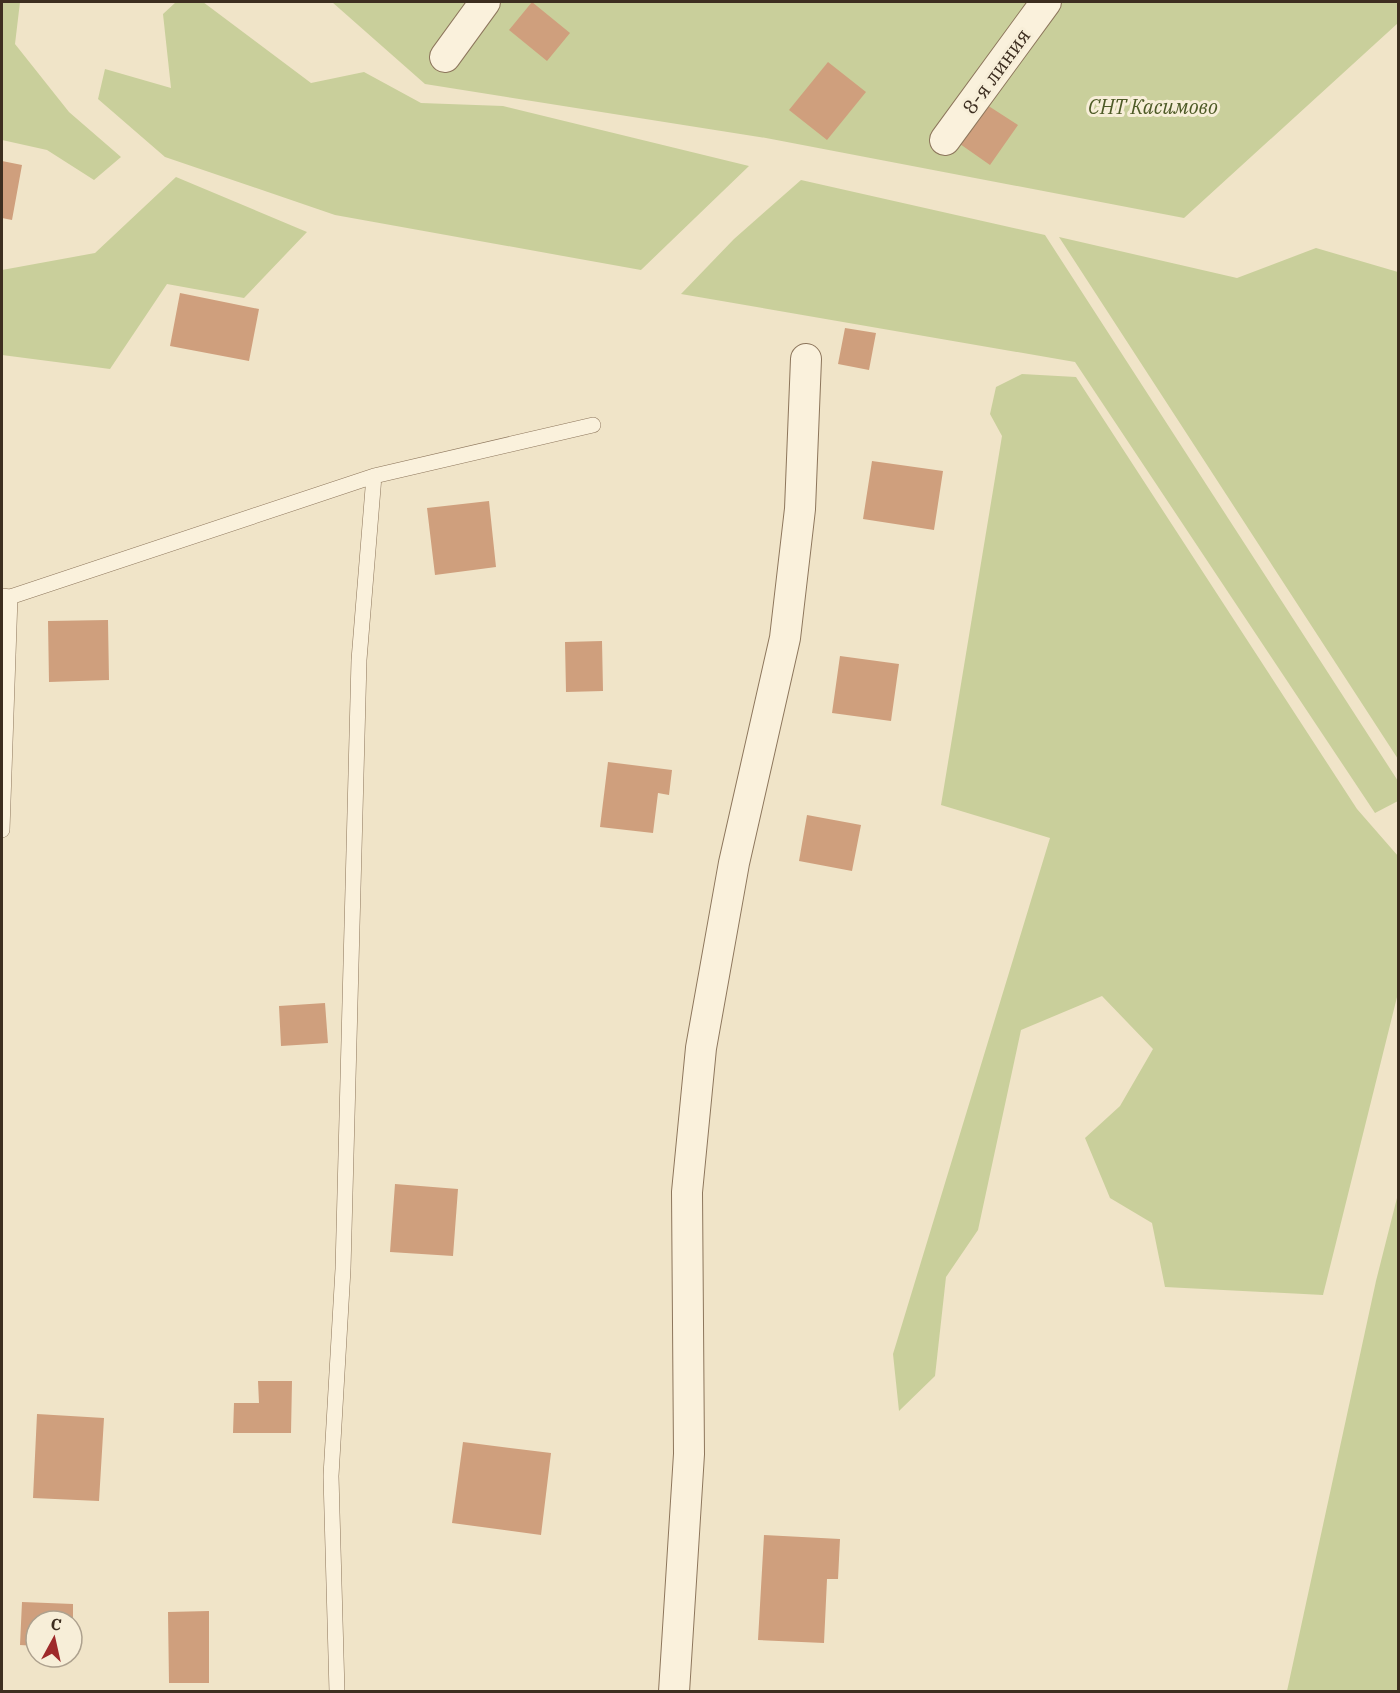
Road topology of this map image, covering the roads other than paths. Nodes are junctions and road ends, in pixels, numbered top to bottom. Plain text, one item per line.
1 (485, 2) edge
2 (1046, 2) edge
3 (445, 57) dead end
4 (945, 140) dead end
5 (806, 359) dead end
6 (593, 425) dead end
7 (374, 476) junction
8 (6, 597) edge
9 (2, 830) edge
10 (337, 1692) edge
11 (674, 1692) edge

1 - 3 street
2 - 4 street, 8-я линия
5 - 11 street
6 - 7 lane
7 - 8 lane
7 - 10 lane
8 - 9 lane

